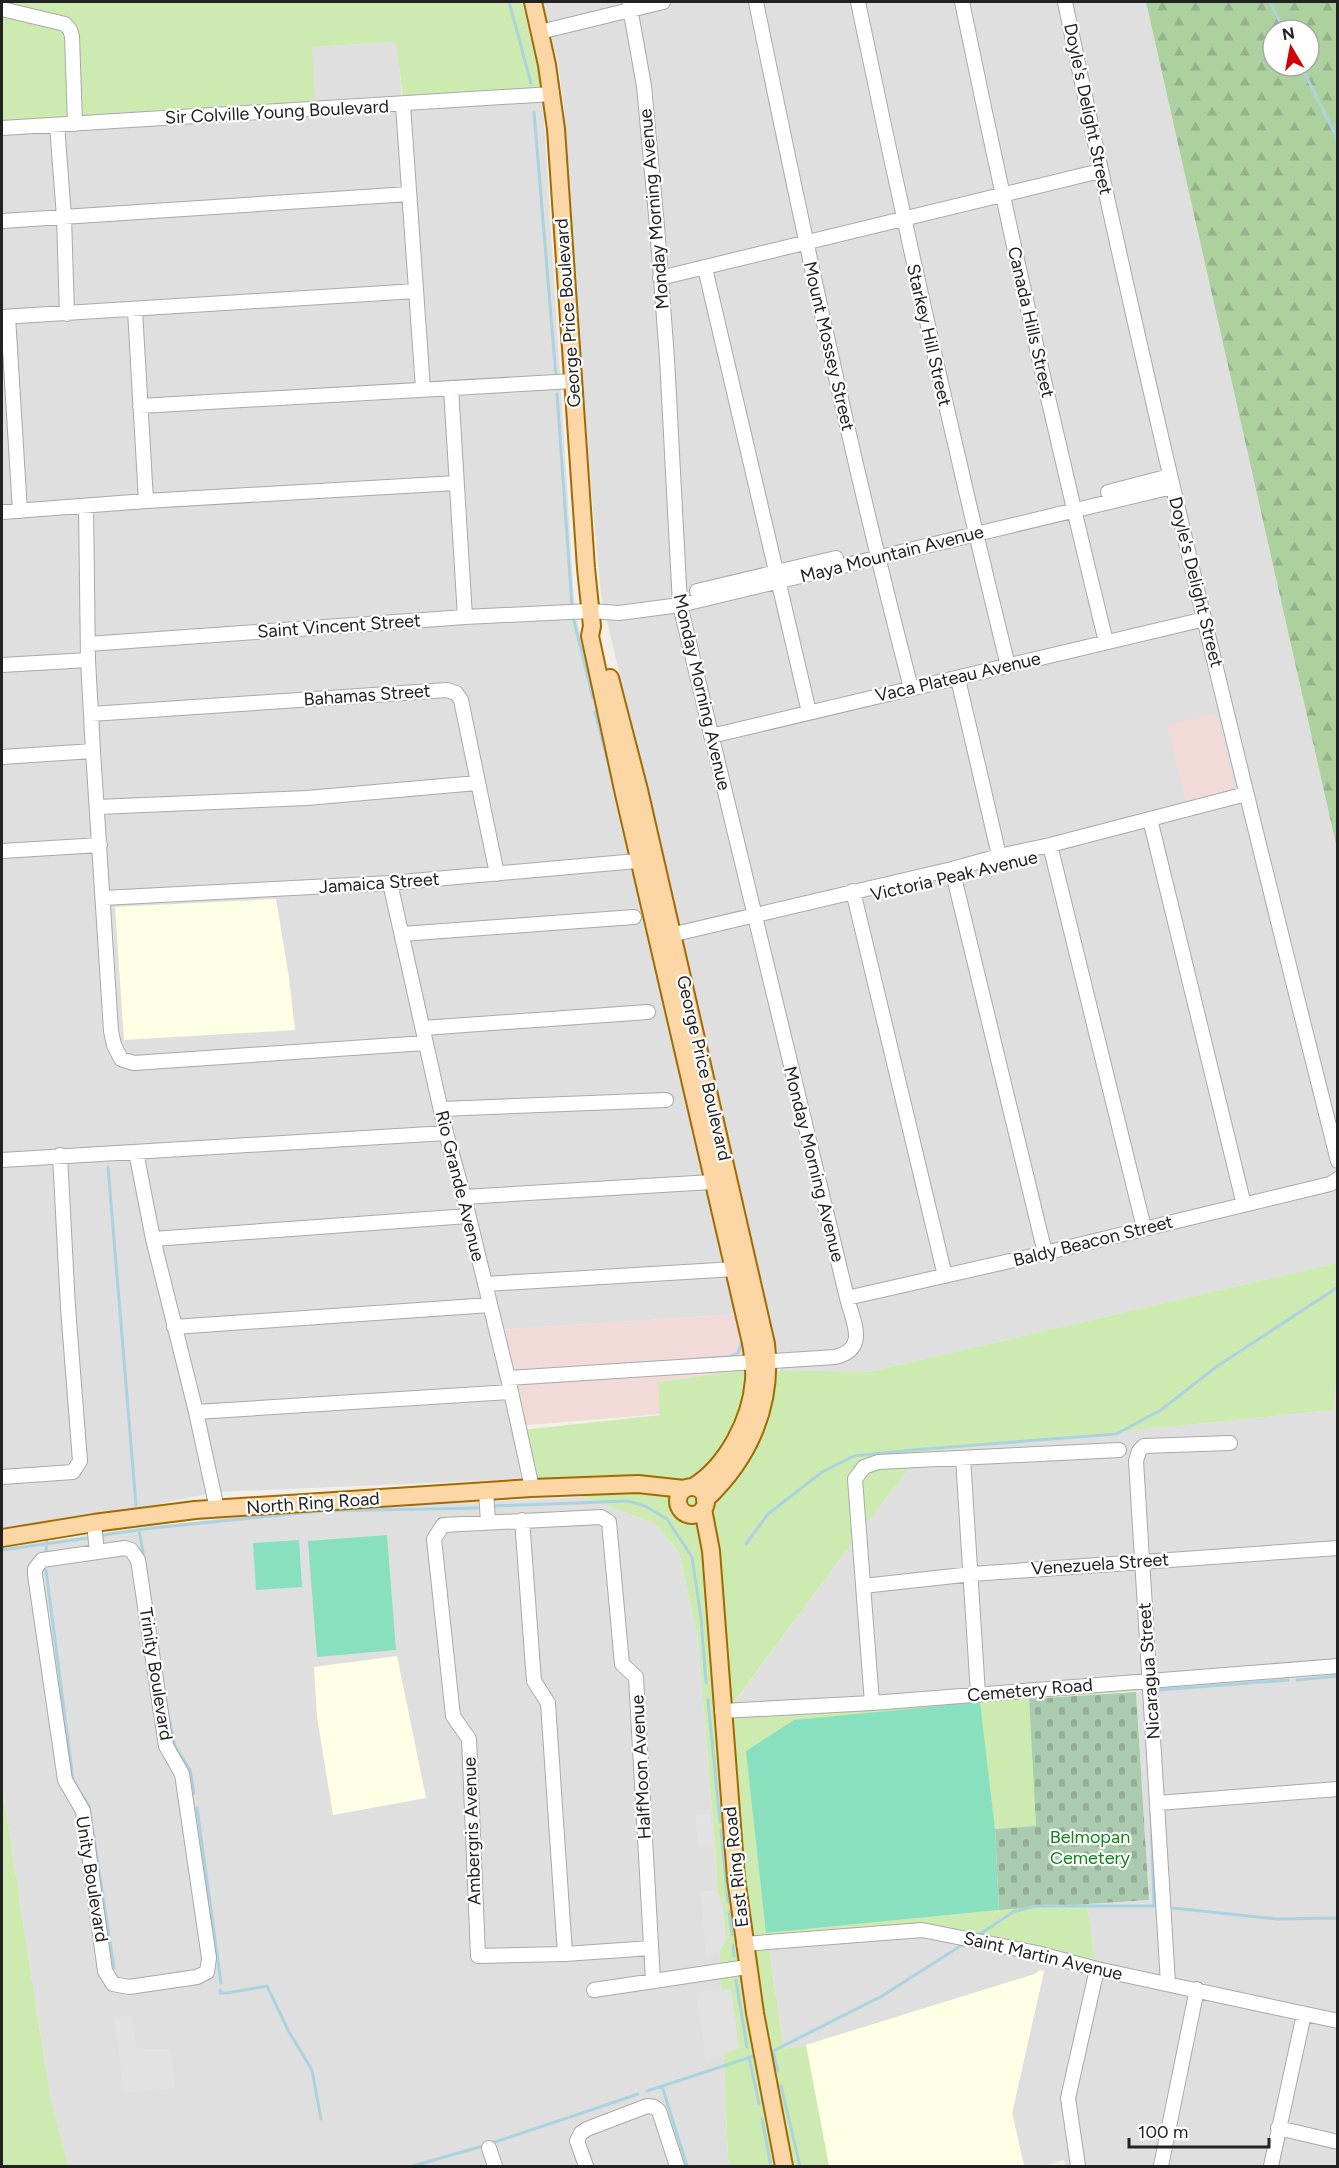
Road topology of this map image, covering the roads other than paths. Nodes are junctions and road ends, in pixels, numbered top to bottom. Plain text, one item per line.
1 (533, 2) edge
2 (663, 2) edge
3 (756, 2) edge
4 (858, 2) edge
5 (962, 2) edge
6 (1065, 2) edge
7 (630, 5) edge
8 (2, 9) edge
9 (540, 32) junction
10 (552, 94) junction
11 (403, 105) junction
12 (75, 124) junction
13 (57, 125) junction
14 (2, 128) edge
15 (1100, 171) junction
16 (409, 194) junction
17 (1002, 194) junction
18 (64, 217) junction
19 (903, 220) junction
20 (2, 221) edge
21 (805, 243) junction
22 (705, 268) junction
23 (660, 278) junction
24 (416, 291) junction
25 (135, 310) junction
26 (67, 314) junction
27 (5, 317) edge
28 (573, 381) junction
29 (451, 388) junction
30 (423, 389) junction
31 (140, 406) junction
32 (7, 415) edge
33 (1171, 481) junction
34 (456, 483) junction
35 (146, 501) junction
36 (86, 506) junction
37 (1073, 506) junction
38 (20, 511) junction
39 (2, 512) edge
40 (974, 529) junction
41 (876, 554) junction
42 (776, 577) junction
43 (679, 600) junction
44 (465, 618) junction
45 (591, 618) junction
46 (1205, 619) junction
47 (1106, 642) junction
48 (88, 644) junction
49 (88, 660) junction
50 (2, 665) edge
51 (1008, 666) junction
52 (958, 679) junction
53 (911, 688) junction
54 (809, 712) junction
55 (91, 714) junction
56 (711, 736) junction
57 (93, 752) junction
58 (2, 757) edge
59 (477, 783) junction
60 (1247, 799) junction
61 (97, 807) junction
62 (1151, 823) junction
63 (100, 845) junction
64 (1051, 849) junction
65 (2, 851) edge
66 (648, 860) junction
67 (1000, 860) junction
68 (952, 873) junction
69 (497, 874) junction
70 (390, 883) junction
71 (854, 896) junction
72 (103, 898) junction
73 (634, 917) dead end
74 (755, 920) junction
75 (402, 934) junction
76 (666, 941) junction
77 (648, 1012) dead end
78 (423, 1028) junction
79 (425, 1043) junction
80 (666, 1100) dead end
81 (441, 1110) junction
82 (707, 1114) junction
83 (446, 1133) junction
84 (136, 1152) junction
85 (60, 1155) junction
86 (2, 1160) edge
87 (1338, 1161) edge
88 (1338, 1179) edge
89 (712, 1182) dead end
90 (464, 1197) junction
91 (1244, 1205) junction
92 (468, 1216) junction
93 (1144, 1228) junction
94 (153, 1239) junction
95 (1045, 1253) junction
96 (735, 1269) junction
97 (945, 1276) junction
98 (485, 1284) junction
99 (847, 1298) junction
100 (490, 1305) junction
101 (174, 1326) junction
102 (761, 1361) junction
103 (508, 1378) junction
104 (511, 1392) junction
105 (196, 1412) junction
106 (1230, 1443) dead end
107 (1119, 1450) dead end
108 (963, 1458) junction
109 (2, 1477) edge
110 (532, 1488) junction
111 (486, 1491) junction
112 (692, 1501) junction
113 (217, 1509) junction
114 (522, 1520) junction
115 (488, 1522) junction
116 (94, 1523) junction
117 (2, 1538) edge
118 (1338, 1548) edge
119 (97, 1552) junction
120 (1142, 1561) junction
121 (972, 1574) junction
122 (863, 1586) junction
123 (1338, 1666) edge
124 (1150, 1680) junction
125 (978, 1694) junction
126 (872, 1703) junction
127 (722, 1711) junction
128 (1338, 1790) edge
129 (1158, 1803) junction
130 (744, 1944) junction
131 (651, 1948) junction
132 (565, 1954) junction
133 (747, 1967) junction
134 (1097, 1969) junction
135 (207, 1972) joint
136 (653, 1981) junction
137 (1168, 1983) junction
138 (1197, 1989) junction
139 (594, 1990) dead end
140 (1304, 2014) junction
141 (1338, 2021) edge
142 (1278, 2128) junction
143 (1338, 2142) edge
144 (489, 2148) dead end
145 (495, 2166) edge
146 (586, 2166) edge
147 (677, 2166) edge
148 (784, 2166) edge
149 (1078, 2166) edge
150 (1161, 2166) edge
151 (1271, 2166) edge

1 - 9 main road, George Price Boulevard
2 - 7 street
3 - 21 street, Mount Mossey Street
4 - 19 street, Starkey Hill Street
5 - 17 street, Canada Hills Street
6 - 15 street, Doyle's Delight Street
7 - 9 street
7 - 23 street, Monday Morning Avenue
8 - 12 street
9 - 10 main road, George Price Boulevard
10 - 11 street, Sir Colville Young Boulevard
10 - 28 main road, George Price Boulevard
11 - 12 street, Sir Colville Young Boulevard
11 - 16 street
12 - 13 street, Sir Colville Young Boulevard
13 - 14 street, Sir Colville Young Boulevard
13 - 18 street
15 - 17 street
15 - 33 street, Doyle's Delight Street
16 - 18 street
16 - 24 street
17 - 19 street
17 - 37 street, Canada Hills Street
18 - 20 street
18 - 26 street
19 - 21 street
19 - 40 street, Starkey Hill Street
21 - 22 street
21 - 41 street, Mount Mossey Street
22 - 23 street
22 - 42 street
23 - 43 street, Monday Morning Avenue
24 - 25 street
24 - 30 street
25 - 26 street
25 - 31 street
26 - 27 street
27 - 32 street
28 - 29 street
28 - 45 main road, George Price Boulevard
29 - 30 street
29 - 34 street
30 - 31 street
31 - 35 street
32 - 38 street
33 - 37 street, Maya Mountain Avenue
33 - 46 street, Doyle's Delight Street
34 - 35 street
34 - 44 street
35 - 36 street
36 - 38 street
36 - 48 street
37 - 40 street, Maya Mountain Avenue
37 - 47 street, Canada Hills Street
38 - 39 street
40 - 41 street, Maya Mountain Avenue
40 - 51 street, Starkey Hill Street
41 - 42 street, Maya Mountain Avenue
41 - 53 street, Mount Mossey Street
42 - 43 street, Maya Mountain Avenue
42 - 54 street
43 - 45 street, Maya Mountain Avenue
43 - 56 street, Monday Morning Avenue
44 - 45 street, Saint Vincent Street
44 - 48 street, Saint Vincent Street
45 - 66 main road, George Price Boulevard
46 - 47 street, Vaca Plateau Avenue
46 - 60 street, Doyle's Delight Street
47 - 51 street, Vaca Plateau Avenue
48 - 49 street
49 - 50 street
49 - 55 street
51 - 52 street, Vaca Plateau Avenue
52 - 53 street, Vaca Plateau Avenue
52 - 67 street
53 - 54 street, Vaca Plateau Avenue
54 - 56 street, Vaca Plateau Avenue
55 - 57 street
55 - 59 street, Bahamas Street
56 - 74 street, Monday Morning Avenue
57 - 58 street
57 - 61 street
59 - 61 street
59 - 69 street, Bahamas Street
60 - 62 street, Victoria Peak Avenue
60 - 87 street, Doyle's Delight Street
61 - 63 street
62 - 64 street, Victoria Peak Avenue
62 - 91 street
63 - 65 street
63 - 72 street
64 - 67 street, Victoria Peak Avenue
64 - 93 street
66 - 69 street, Jamaica Street
66 - 76 main road, George Price Boulevard
67 - 68 street, Victoria Peak Avenue
68 - 71 street, Victoria Peak Avenue
68 - 95 street
69 - 70 street, Jamaica Street
70 - 72 street, Jamaica Street
70 - 75 street, Rio Grande Avenue
71 - 74 street, Victoria Peak Avenue
71 - 97 street
72 - 79 street
73 - 75 street
74 - 76 street, Victoria Peak Avenue
74 - 99 street, Monday Morning Avenue
75 - 78 street, Rio Grande Avenue
76 - 82 main road, George Price Boulevard
77 - 78 street
78 - 79 street, Rio Grande Avenue
79 - 81 street, Rio Grande Avenue
80 - 81 street
81 - 83 street, Rio Grande Avenue
82 - 96 main road, George Price Boulevard
82 - 102 main road, George Price Boulevard
83 - 84 street
83 - 90 street, Rio Grande Avenue
84 - 85 street
84 - 94 street
85 - 86 street
85 - 109 street
88 - 91 street, Baldy Beacon Street
89 - 90 street
90 - 92 street, Rio Grande Avenue
91 - 93 street, Baldy Beacon Street
92 - 94 street
92 - 98 street, Rio Grande Avenue
93 - 95 street, Baldy Beacon Street
94 - 101 street
95 - 97 street, Baldy Beacon Street
96 - 98 street
96 - 102 main road, George Price Boulevard
97 - 99 street, Baldy Beacon Street
98 - 100 street, Rio Grande Avenue
99 - 102 street, Monday Morning Avenue
100 - 101 street
100 - 103 street, Rio Grande Avenue
101 - 105 street
102 - 103 street
102 - 112 main road, George Price Boulevard
103 - 104 street, Rio Grande Avenue
104 - 105 street
104 - 110 street, Rio Grande Avenue
105 - 113 street
106 - 120 street, Nicaragua Street
107 - 108 street
108 - 121 street
108 - 122 street
110 - 111 main road, North Ring Road
110 - 112 main road, North Ring Road
111 - 113 main road, North Ring Road
111 - 115 street
112 - 127 main road, East Ring Road
113 - 116 main road, North Ring Road
114 - 115 street
114 - 131 street, HalfMoon Avenue
114 - 132 street
115 - 132 street, Ambergris Avenue
116 - 117 main road, North Ring Road
116 - 119 street
118 - 120 street, Venezuela Street
119 - 135 street, Trinity Boulevard
119 - 135 street, Unity Boulevard
120 - 121 street, Venezuela Street
120 - 124 street, Nicaragua Street
121 - 122 street, Venezuela Street
121 - 125 street
122 - 126 street
123 - 124 street, Cemetery Road
124 - 125 street, Cemetery Road
124 - 129 street, Nicaragua Street
125 - 126 street, Cemetery Road
126 - 127 street, Cemetery Road
127 - 130 main road, East Ring Road
128 - 129 street
129 - 137 street, Nicaragua Street
130 - 133 main road, East Ring Road
130 - 134 street, Saint Martin Avenue
131 - 132 street, Ambergris Avenue
131 - 136 street, HalfMoon Avenue
133 - 136 street
133 - 148 main road, East Ring Road
134 - 137 street, Saint Martin Avenue
134 - 149 street
136 - 139 street
137 - 138 street, Saint Martin Avenue
138 - 140 street, Saint Martin Avenue
138 - 150 street
140 - 141 street, Saint Martin Avenue
140 - 142 street
142 - 143 street
142 - 151 street
144 - 145 street
146 - 147 street

